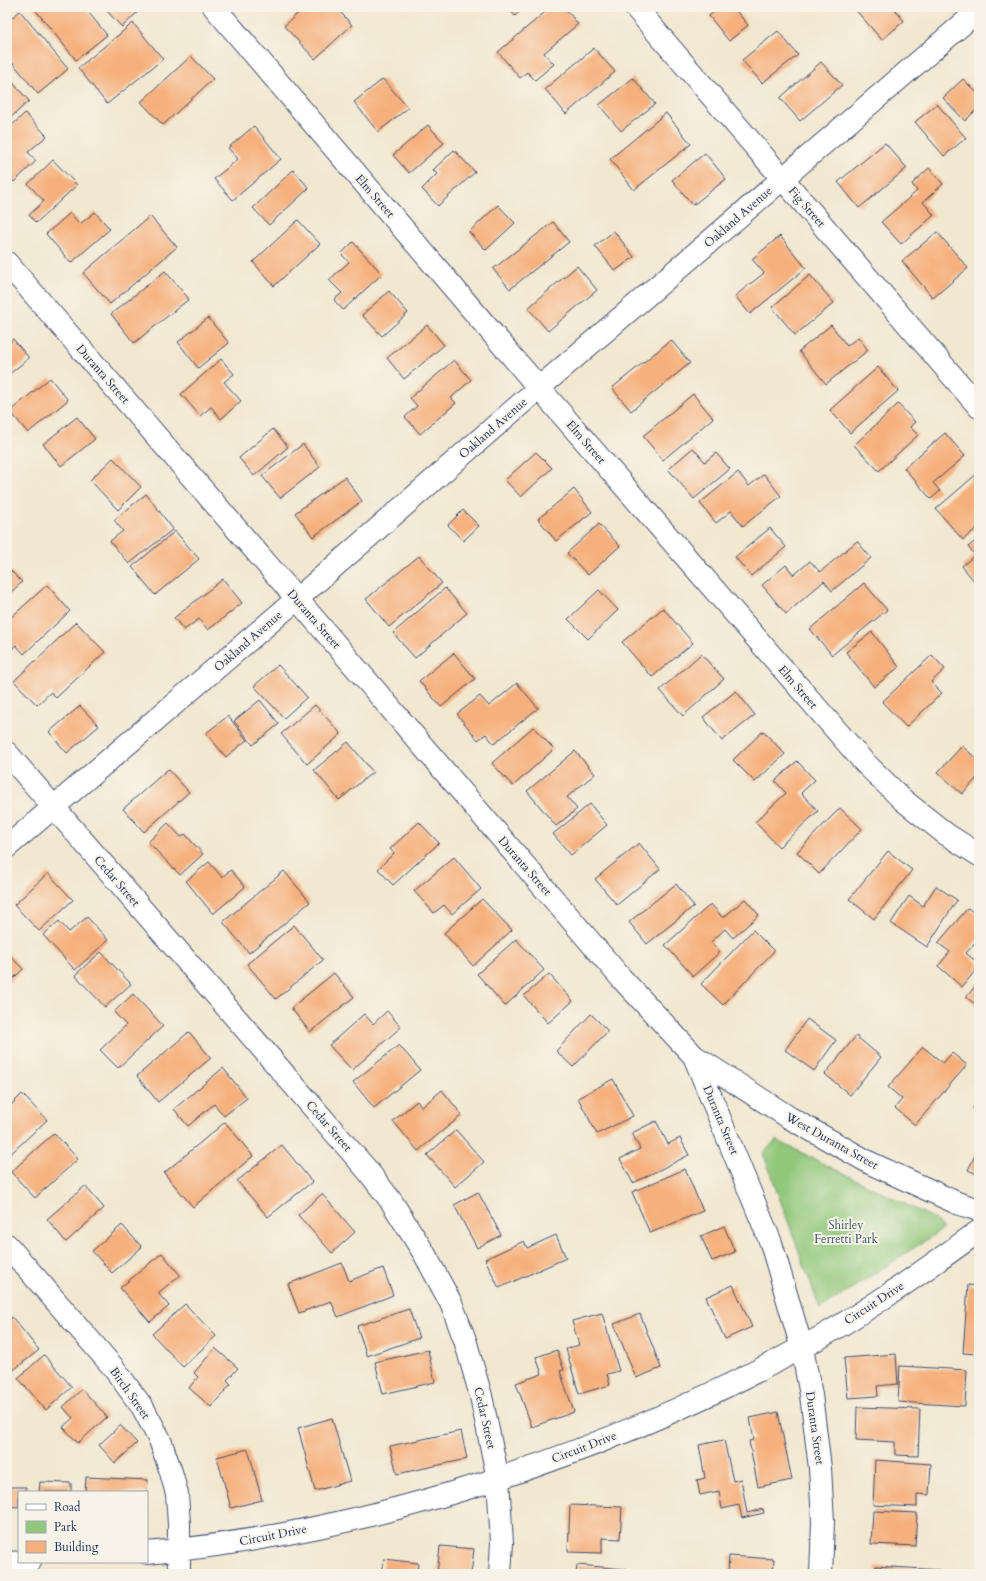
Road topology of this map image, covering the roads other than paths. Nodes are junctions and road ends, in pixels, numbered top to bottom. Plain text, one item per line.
1 (214, 7) edge
2 (635, 7) edge
3 (979, 10) edge
4 (783, 178) junction
5 (7, 263) edge
6 (539, 388) junction
7 (979, 406) edge
8 (297, 599) junction
9 (7, 752) edge
10 (54, 807) junction
11 (7, 847) edge
12 (979, 855) edge
13 (694, 1056) junction
14 (979, 1210) edge
15 (979, 1231) edge
16 (7, 1245) edge
17 (802, 1348) junction
18 (498, 1479) junction
19 (180, 1550) junction
20 (148, 1553) edge
21 (7, 1563) edge
22 (18, 1563) edge
23 (179, 1574) edge
24 (500, 1574) edge
25 (821, 1574) edge

1 - 6 street, Elm Street
2 - 4 street, Fig Street
3 - 4 street, Oakland Avenue
4 - 6 street, Oakland Avenue
4 - 7 street, Fig Street
5 - 8 street, Duranta Street
6 - 8 street, Oakland Avenue
6 - 12 street, Elm Street
8 - 10 street, Oakland Avenue
8 - 13 street, Duranta Street
9 - 10 street, Cedar Street
10 - 11 street, Oakland Avenue
10 - 18 street, Cedar Street
13 - 14 street, West Duranta Street
13 - 17 street, Duranta Street
15 - 17 street, Circuit Drive
16 - 19 street, Birch Street
17 - 18 street, Circuit Drive
17 - 25 street, Duranta Street
18 - 19 street, Circuit Drive
18 - 24 street, Cedar Street
19 - 20 street, Circuit Drive
19 - 23 street, Birch Street
21 - 22 street

